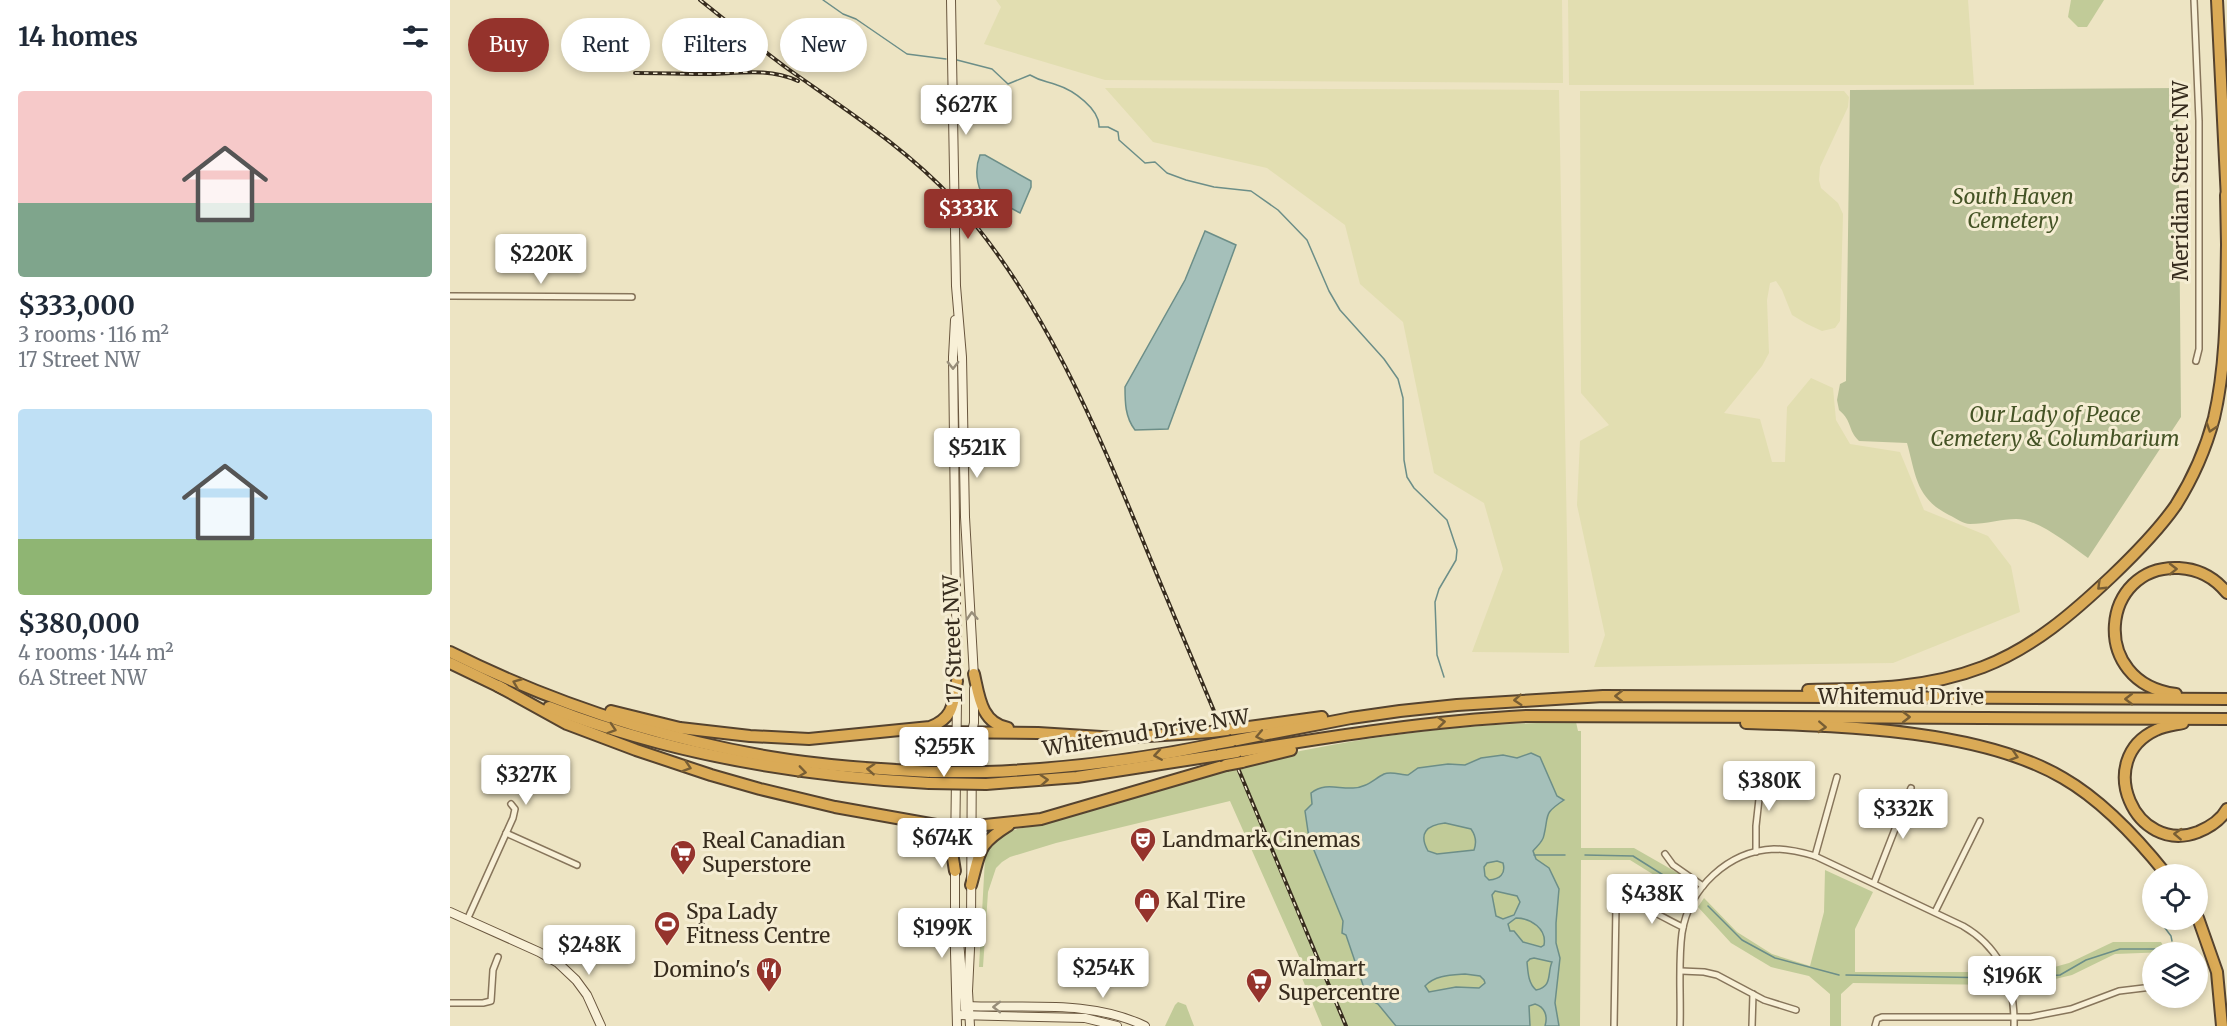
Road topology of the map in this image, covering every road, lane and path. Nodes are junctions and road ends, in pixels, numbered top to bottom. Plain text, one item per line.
1 (951, 0) edge
2 (2194, 0) edge
3 (2217, 0) edge
4 (2225, 171) junction
5 (2227, 200) edge
6 (2227, 245) edge
7 (956, 286) junction
8 (450, 296) edge
9 (632, 297) dead end
10 (2196, 362) dead end
11 (2227, 593) edge
12 (450, 652) edge
13 (450, 663) edge
14 (974, 674) junction
15 (957, 681) junction
16 (498, 686) junction
17 (1653, 696) junction
18 (1576, 698) joint
19 (2227, 699) edge
20 (2209, 700) junction
21 (571, 704) junction
22 (1400, 711) junction
23 (1576, 715) joint
24 (1596, 716) junction
25 (2209, 719) junction
26 (2226, 719) edge
27 (957, 731) junction
28 (972, 731) junction
29 (1038, 733) junction
30 (851, 736) junction
31 (1217, 750) junction
32 (1240, 757) junction
33 (1762, 772) dead end
34 (1837, 777) dead end
35 (929, 778) junction
36 (1911, 789) dead end
37 (511, 804) dead end
38 (2227, 809) edge
39 (1980, 821) dead end
40 (919, 823) junction
41 (1012, 823) junction
42 (971, 825) junction
43 (956, 826) junction
44 (506, 833) junction
45 (1756, 852) junction
46 (1665, 854) dead end
47 (1815, 856) junction
48 (2157, 864) edge
49 (577, 865) dead end
50 (955, 871) junction
51 (1874, 883) junction
52 (971, 885) junction
53 (1703, 886) junction
54 (450, 912) edge
55 (1935, 912) junction
56 (467, 920) junction
57 (1683, 927) junction
58 (2202, 930) edge
59 (498, 957) dead end
60 (1681, 971) junction
61 (2142, 988) edge
62 (1753, 994) junction
63 (450, 1003) edge
64 (962, 1008) junction
65 (1796, 1010) dead end
66 (970, 1016) junction
67 (2014, 1018) junction
68 (1876, 1023) edge
69 (601, 1026) edge
70 (957, 1026) edge
71 (970, 1026) edge
72 (1118, 1026) edge
73 (1145, 1026) edge
74 (1614, 1026) edge
75 (1680, 1026) edge
76 (1752, 1026) edge
77 (2014, 1026) edge
78 (2222, 1026) edge

1 - 7 main road, 17 Street NW
2 - 10 street, Meridian Street NW
3 - 4 highway
4 - 5 highway
4 - 6 highway
6 -> 17 highway
14 -> 7 main road, 17 Street NW
7 -> 15 main road, 17 Street NW
8 - 9 street
20 -> 11 highway
21 -> 12 highway, Whitemud Drive NW
13 - 16 highway, Whitemud Drive NW
14 - 28 main road, 17 Street NW
14 - 29 highway
15 - 27 main road, 17 Street NW
15 - 30 highway
16 -> 35 highway, Whitemud Drive NW
16 -> 40 highway
17 -> 18 highway, Whitemud Drive
20 -> 17 highway, Whitemud Drive
18 -> 22 highway, Whitemud Drive NW
19 - 20 highway, Whitemud Drive
21 - 30 highway
35 -> 21 highway, Whitemud Drive NW
22 - 29 highway, bridge
22 -> 31 highway, Whitemud Drive NW, bridge
23 - 24 highway, Whitemud Drive
32 -> 23 highway, Whitemud Drive NW
24 -> 25 highway, Whitemud Drive
24 -> 48 highway
25 - 26 highway, Whitemud Drive
38 -> 25 highway
27 - 28 highway
27 - 30 highway
27 - 43 main road, 17 Street NW
28 - 29 highway
28 - 42 main road, 17 Street NW
31 - 32 highway, Whitemud Drive NW, bridge
31 - 35 highway, Whitemud Drive NW, bridge
32 - 41 highway, bridge
33 - 45 street
34 - 47 street
36 - 51 street
37 - 44 street
39 - 55 street
40 - 43 highway
40 - 50 highway
41 - 42 highway
41 - 52 highway
42 - 43 highway
42 - 52 main road, 17 Street NW
43 - 50 main road, 17 Street NW
44 - 49 street
44 - 56 street
45 - 47 street
45 - 53 street
46 - 53 street
47 - 51 street
50 - 64 main road, 17 Street NW
51 - 55 street
52 - 64 main road, 17 Street NW
53 - 57 street
54 - 56 main road
55 - 67 street
56 - 69 main road
57 - 60 street
57 - 74 street
58 - 78 highway
59 - 63 street
60 - 62 street
60 - 75 street
61 - 67 street
62 - 65 street
62 - 76 street
64 - 66 main road, 17 Street NW
64 - 66 main road
64 - 70 main road, 17 Street NW
73 -> 64 main road
66 - 71 main road, 17 Street NW
66 - 72 main road
67 - 68 street
67 - 77 street

